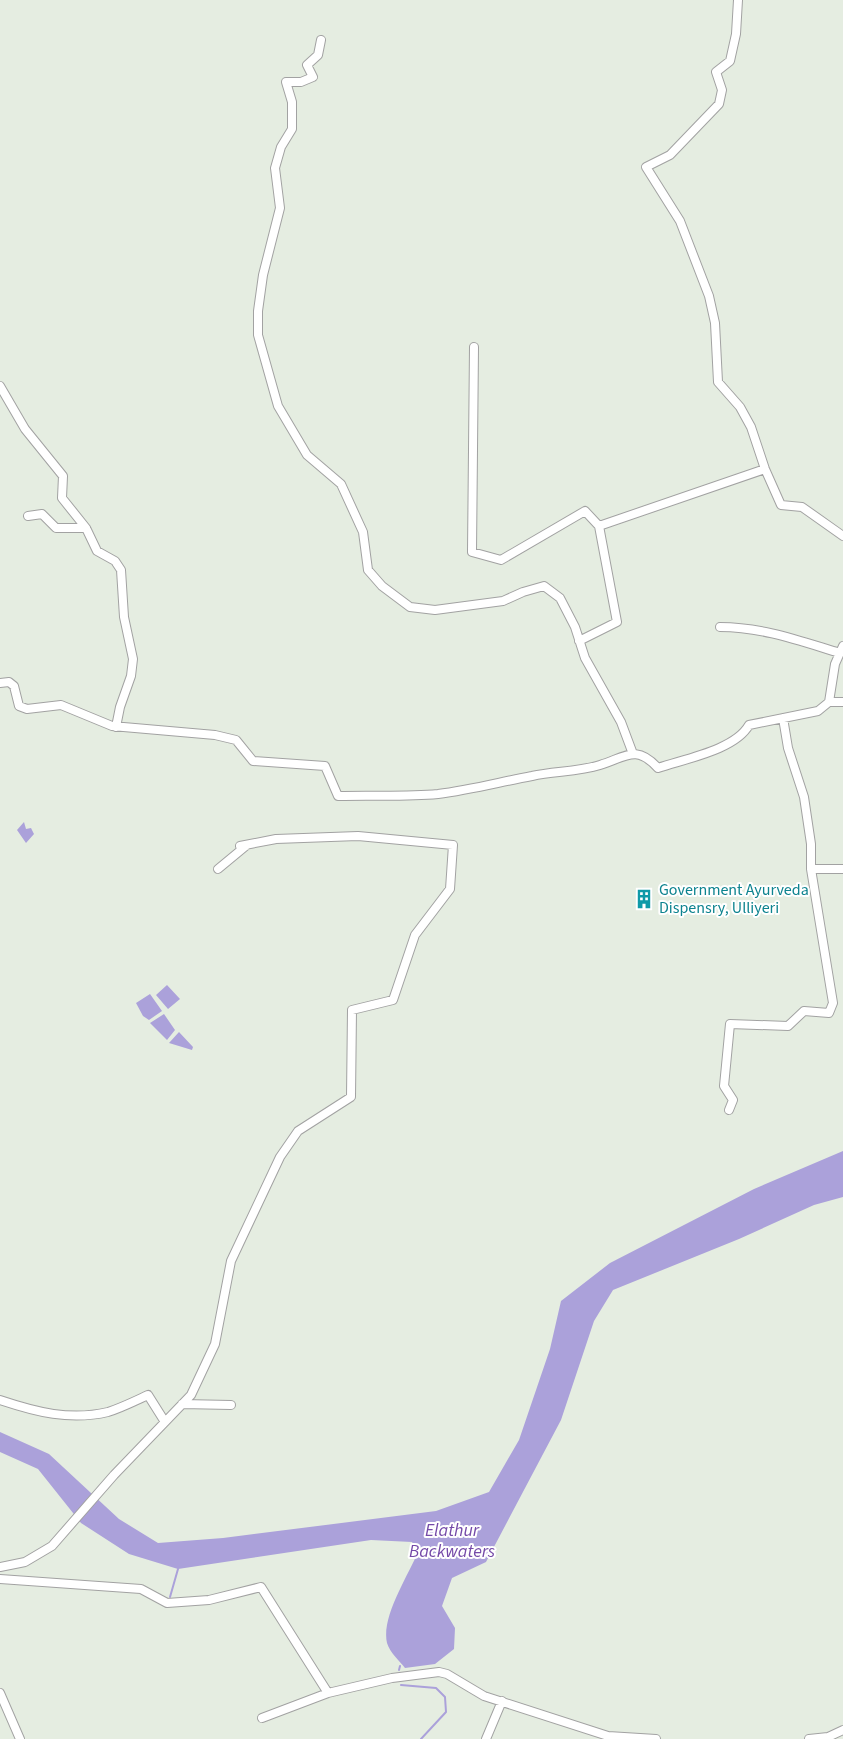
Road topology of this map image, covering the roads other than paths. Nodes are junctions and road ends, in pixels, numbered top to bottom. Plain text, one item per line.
1 (738, 0) edge
2 (321, 40) dead end
3 (474, 347) dead end
4 (0, 386) edge
5 (764, 469) junction
6 (28, 516) dead end
7 (599, 526) junction
8 (86, 528) junction
9 (843, 536) edge
10 (720, 627) dead end
11 (579, 640) junction
12 (841, 649) edge
13 (0, 682) edge
14 (829, 702) junction
15 (843, 702) edge
16 (783, 718) junction
17 (116, 727) junction
18 (633, 754) junction
19 (218, 869) dead end
20 (811, 869) junction
21 (843, 869) edge
22 (729, 1110) dead end
23 (0, 1400) edge
24 (182, 1404) junction
25 (230, 1405) dead end
26 (165, 1422) junction
27 (0, 1567) edge
28 (0, 1579) edge
29 (0, 1693) edge
30 (328, 1693) junction
31 (502, 1701) junction
32 (262, 1718) dead end
33 (843, 1730) edge
34 (20, 1739) edge
35 (486, 1739) edge
36 (656, 1739) edge
37 (809, 1739) edge

1 - 5 street
2 - 11 street
3 - 7 street
4 - 8 street
5 - 7 street
5 - 9 street
6 - 8 street
7 - 11 street
8 - 17 street
10 - 12 street
11 - 18 street
12 - 14 street
13 - 17 street
14 - 15 street
14 - 16 street
16 - 18 street
16 - 20 street
17 - 18 street
19 - 24 street
20 - 21 street
20 - 22 street
23 - 26 street
24 - 25 street
24 - 26 street
26 - 27 street
28 - 30 street
29 - 34 street
30 - 31 street
30 - 32 street
31 - 35 street
31 - 36 street
33 - 37 street

